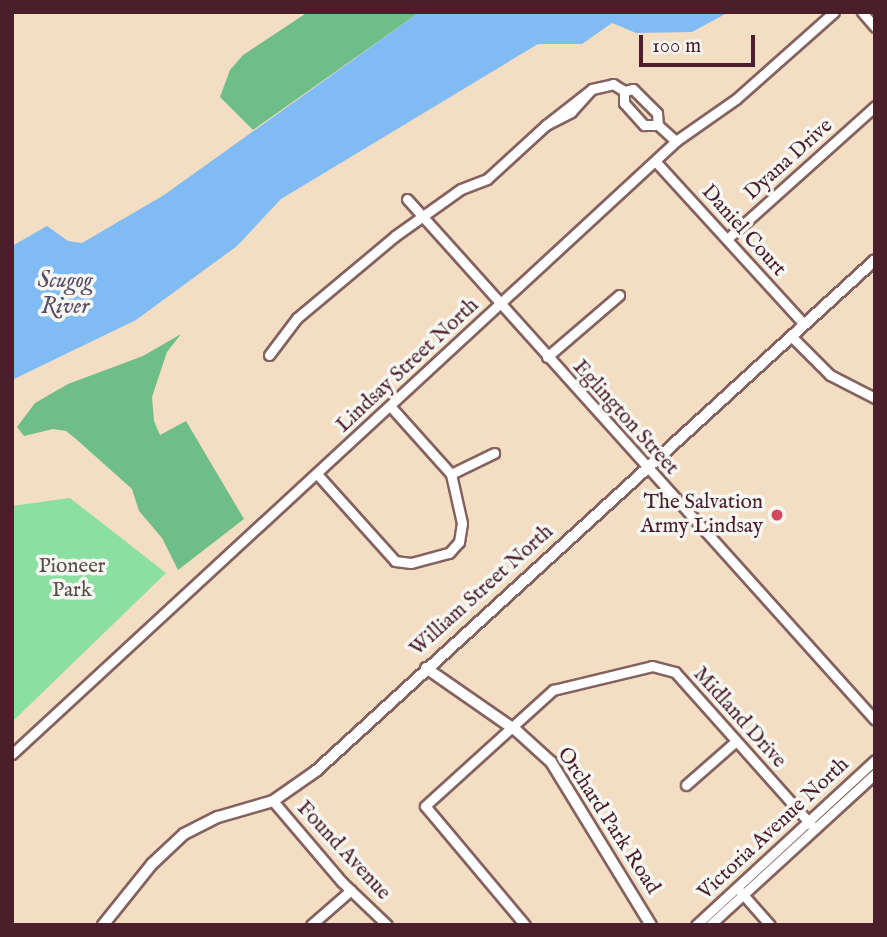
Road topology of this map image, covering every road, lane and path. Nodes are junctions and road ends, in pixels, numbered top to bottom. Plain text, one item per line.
1 (834, 12) edge
2 (862, 12) edge
3 (875, 27) edge
4 (624, 91) junction
5 (875, 106) edge
6 (658, 125) junction
7 (676, 141) junction
8 (656, 162) junction
9 (408, 199) dead end
10 (424, 216) junction
11 (727, 239) junction
12 (875, 260) edge
13 (619, 295) dead end
14 (500, 304) junction
15 (804, 324) junction
16 (791, 336) junction
17 (269, 355) dead end
18 (547, 357) junction
19 (875, 398) edge
20 (391, 407) junction
21 (494, 453) dead end
22 (646, 468) junction
23 (317, 474) junction
24 (451, 474) junction
25 (426, 668) junction
26 (875, 720) edge
27 (510, 727) junction
28 (735, 742) junction
29 (12, 754) edge
30 (875, 760) edge
31 (875, 774) edge
32 (686, 785) dead end
33 (273, 801) junction
34 (812, 825) junction
35 (351, 891) junction
36 (740, 891) junction
37 (103, 925) edge
38 (311, 925) edge
39 (387, 925) edge
40 (525, 925) edge
41 (651, 925) edge
42 (696, 925) edge
43 (710, 925) edge
44 (770, 925) edge

1 - 7 street, Lindsay Street North
2 - 3 street
4 - 6 street
4 - 6 street
4 - 10 street
5 - 11 street, Dyana Drive
6 - 7 street
7 - 8 street, Lindsay Street North
8 - 11 street, Daniel Court
8 - 14 street, Lindsay Street North
9 - 10 street, Eglington Street
10 - 14 street, Eglington Street
10 - 17 street
11 - 15 street, Daniel Court
12 - 15 street, William Street North
13 - 18 street
14 - 18 street, Eglington Street
14 - 20 street, Lindsay Street North
15 - 16 street, William Street North
16 - 19 street
16 - 22 street, William Street North
18 - 22 street, Eglington Street
20 - 23 street, Lindsay Street North
20 - 24 street
21 - 24 street
22 - 25 street, William Street North
22 - 26 street, Eglington Street
23 - 24 street
23 - 29 street, Lindsay Street North
25 - 27 street, Orchard Park Road
25 - 33 street, William Street North
27 - 28 street, Midland Drive
27 - 40 street, Midland Drive
27 - 41 street, Orchard Park Road
28 - 32 street
28 - 34 street, Midland Drive
30 - 34 street, Victoria Avenue North
31 - 34 street, Victoria Avenue North
33 - 35 street, Found Avenue
33 - 37 street, William Street North
34 - 36 street, Victoria Avenue North
35 - 38 street
35 - 39 street, Found Avenue
36 - 42 street, Victoria Avenue North
36 - 43 street, Victoria Avenue North
36 - 44 street

